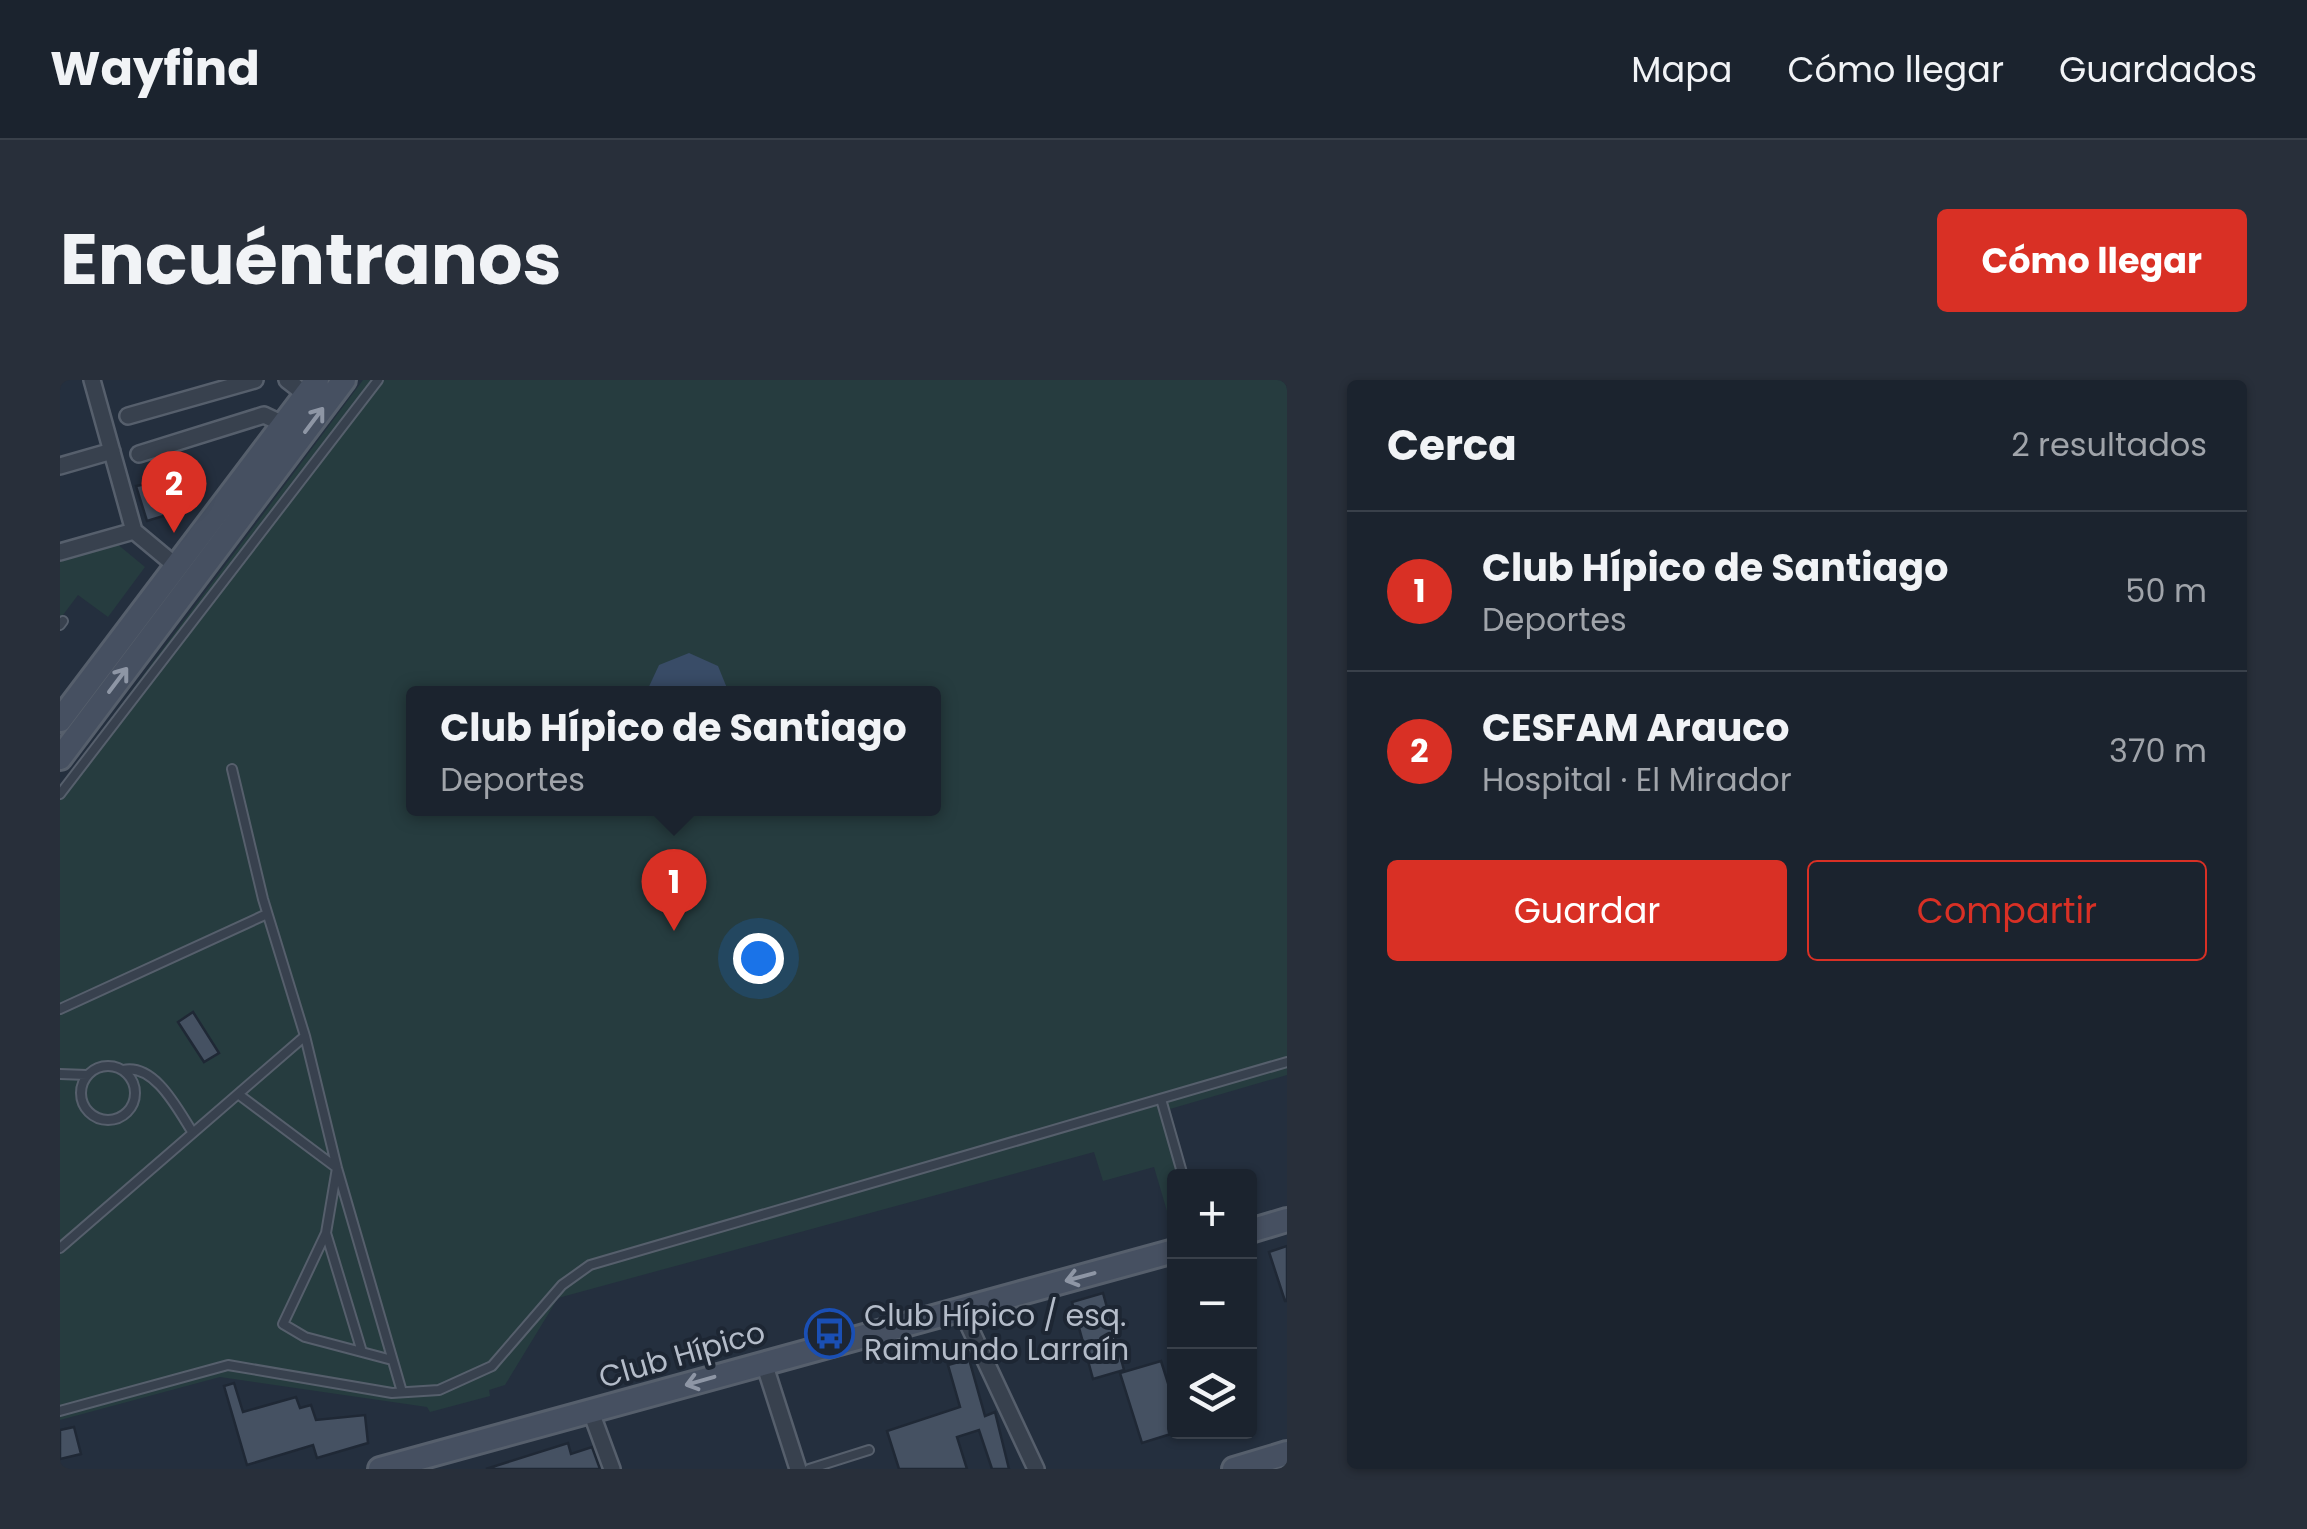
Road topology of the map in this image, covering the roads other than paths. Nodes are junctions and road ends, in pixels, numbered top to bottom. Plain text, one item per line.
1 (92, 380) edge
2 (255, 380) edge
3 (344, 380) edge
4 (378, 380) edge
5 (303, 385) edge
6 (128, 416) dead end
7 (282, 424) junction
8 (112, 452) junction
9 (139, 454) dead end
10 (60, 466) edge
11 (134, 531) junction
12 (60, 552) edge
13 (176, 566) junction
14 (156, 611) junction
15 (60, 720) edge
16 (60, 758) edge
17 (232, 769) dead end
18 (60, 794) edge
19 (268, 914) junction
20 (60, 1010) edge
21 (305, 1036) junction
22 (1287, 1062) edge
23 (123, 1070) junction
24 (60, 1074) edge
25 (87, 1076) junction
26 (238, 1094) junction
27 (1161, 1099) junction
28 (193, 1133) junction
29 (337, 1168) junction
30 (1180, 1169) edge
31 (1287, 1220) edge
32 (1257, 1228) edge
33 (326, 1233) junction
34 (60, 1248) edge
35 (1167, 1253) edge
36 (961, 1309) junction
37 (362, 1352) junction
38 (392, 1360) junction
39 (764, 1364) junction
40 (402, 1392) junction
41 (60, 1411) edge
42 (591, 1412) junction
43 (869, 1450) dead end
44 (1287, 1452) edge
45 (443, 1461) edge
46 (380, 1469) edge
47 (612, 1469) edge
48 (798, 1469) edge
49 (809, 1469) edge
50 (1036, 1469) edge
51 (1234, 1469) edge

1 - 8 street
2 - 6 street
14 -> 3 main road
4 - 18 lane
5 - 7 main road
7 - 9 street
7 - 13 main road
8 - 10 street
8 - 11 street
11 - 12 street
11 - 13 street
13 - 14 main road
14 - 15 main road
16 -> 14 main road
17 - 19 lane
19 - 20 lane
19 - 21 lane
21 - 26 lane
21 - 29 lane
22 - 27 lane
23 - 25 lane
23 - 25 lane
23 - 28 lane
24 - 25 lane
26 - 28 lane
26 - 29 lane
27 - 30 lane
27 - 40 lane
28 - 34 lane
29 - 33 lane
29 - 38 lane
31 - 32 main road
33 - 37 lane
33 - 37 lane
35 -> 36 main road, Club Hípico
36 - 39 main road, Club Hípico
36 - 50 street
37 - 38 lane
38 - 40 lane
39 -> 42 main road, Club Hípico
39 - 48 street
40 - 41 lane
42 - 45 main road, Club Hípico
42 - 47 street
43 - 49 lane
44 - 51 main road
45 - 46 main road, Club Hípico

